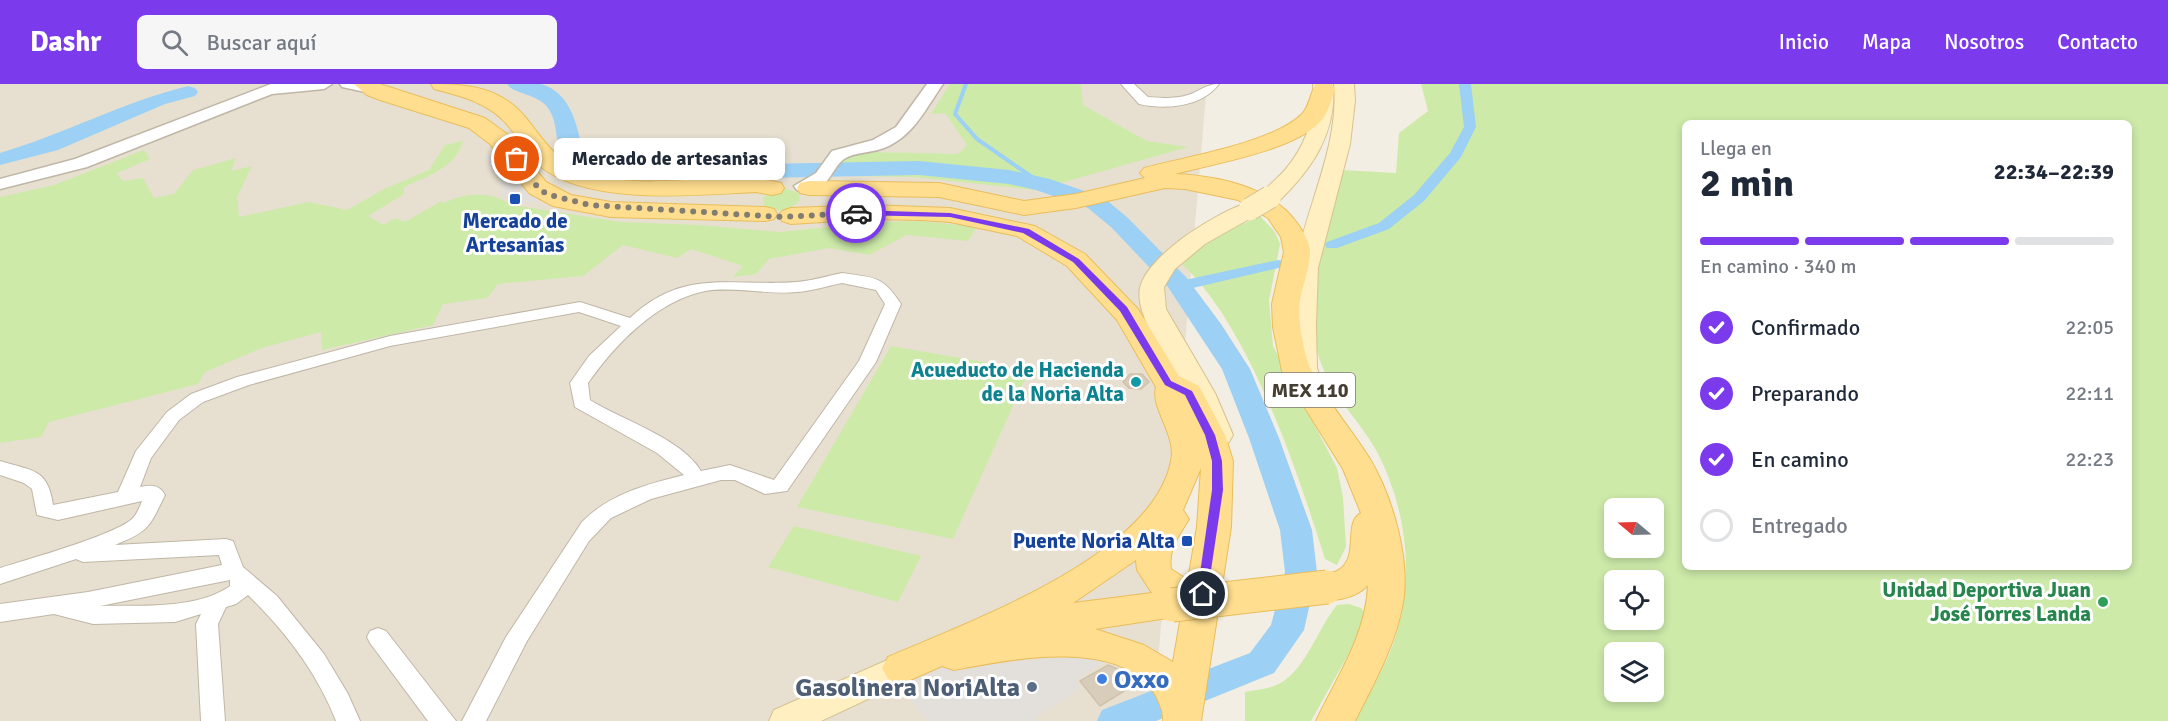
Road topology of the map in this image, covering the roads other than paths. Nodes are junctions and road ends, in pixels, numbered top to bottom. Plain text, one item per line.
1 (324, 84) edge
2 (348, 84) edge
3 (442, 84) edge
4 (935, 84) edge
5 (1127, 84) edge
6 (1213, 84) edge
7 (368, 86) edge
8 (279, 87) edge
9 (1334, 87) edge
10 (818, 177) junction
11 (0, 184) edge
12 (772, 188) junction
13 (1083, 195) junction
14 (990, 211) junction
15 (765, 214) junction
16 (791, 216) junction
17 (631, 324) junction
18 (1168, 383) junction
19 (1312, 394) junction
20 (1186, 441) junction
21 (0, 468) edge
22 (1362, 474) junction
23 (698, 481) junction
24 (1218, 490) junction
25 (125, 499) junction
26 (64, 555) junction
27 (239, 575) junction
28 (0, 576) edge
29 (1176, 598) junction
30 (218, 602) junction
31 (52, 604) junction
32 (0, 613) edge
33 (378, 637) dead end
34 (916, 663) junction
35 (1176, 668) junction
36 (1182, 719) edge
37 (213, 721) edge
38 (348, 721) edge
39 (444, 721) edge
40 (474, 721) edge
41 (786, 721) edge
42 (1335, 721) edge

1 - 8 street
2 - 7 street
3 - 12 main road, MEX 110
4 - 10 street
5 - 6 street
7 - 15 main road, MEX 110
8 - 11 street
9 - 13 main road
9 - 19 main road
9 - 24 main road, bridge
10 - 12 main road, MEX 110
10 - 14 main road, MEX 110
10 - 16 main road
12 - 15 main road
13 - 14 main road, MEX 110
13 - 19 main road, MEX 110
14 - 16 main road, MEX 110
14 - 18 main road, MEX 110
15 - 16 main road, MEX 110
17 - 23 street
17 - 23 street
17 - 25 street
18 - 20 main road
18 - 24 main road, MEX 110
19 - 22 main road, MEX 110
20 - 29 main road
20 - 34 main road
21 - 25 street
22 - 29 main road, bridge
22 - 42 main road, MEX 110
23 - 40 street
24 - 35 main road, MEX 110
25 - 26 street
26 - 27 street
26 - 28 street
27 - 30 street
27 - 31 street
27 - 38 street
29 - 34 main road
30 - 31 street
30 - 37 street
31 - 32 street
33 - 39 street
34 - 35 main road
34 - 41 main road
35 - 36 main road

